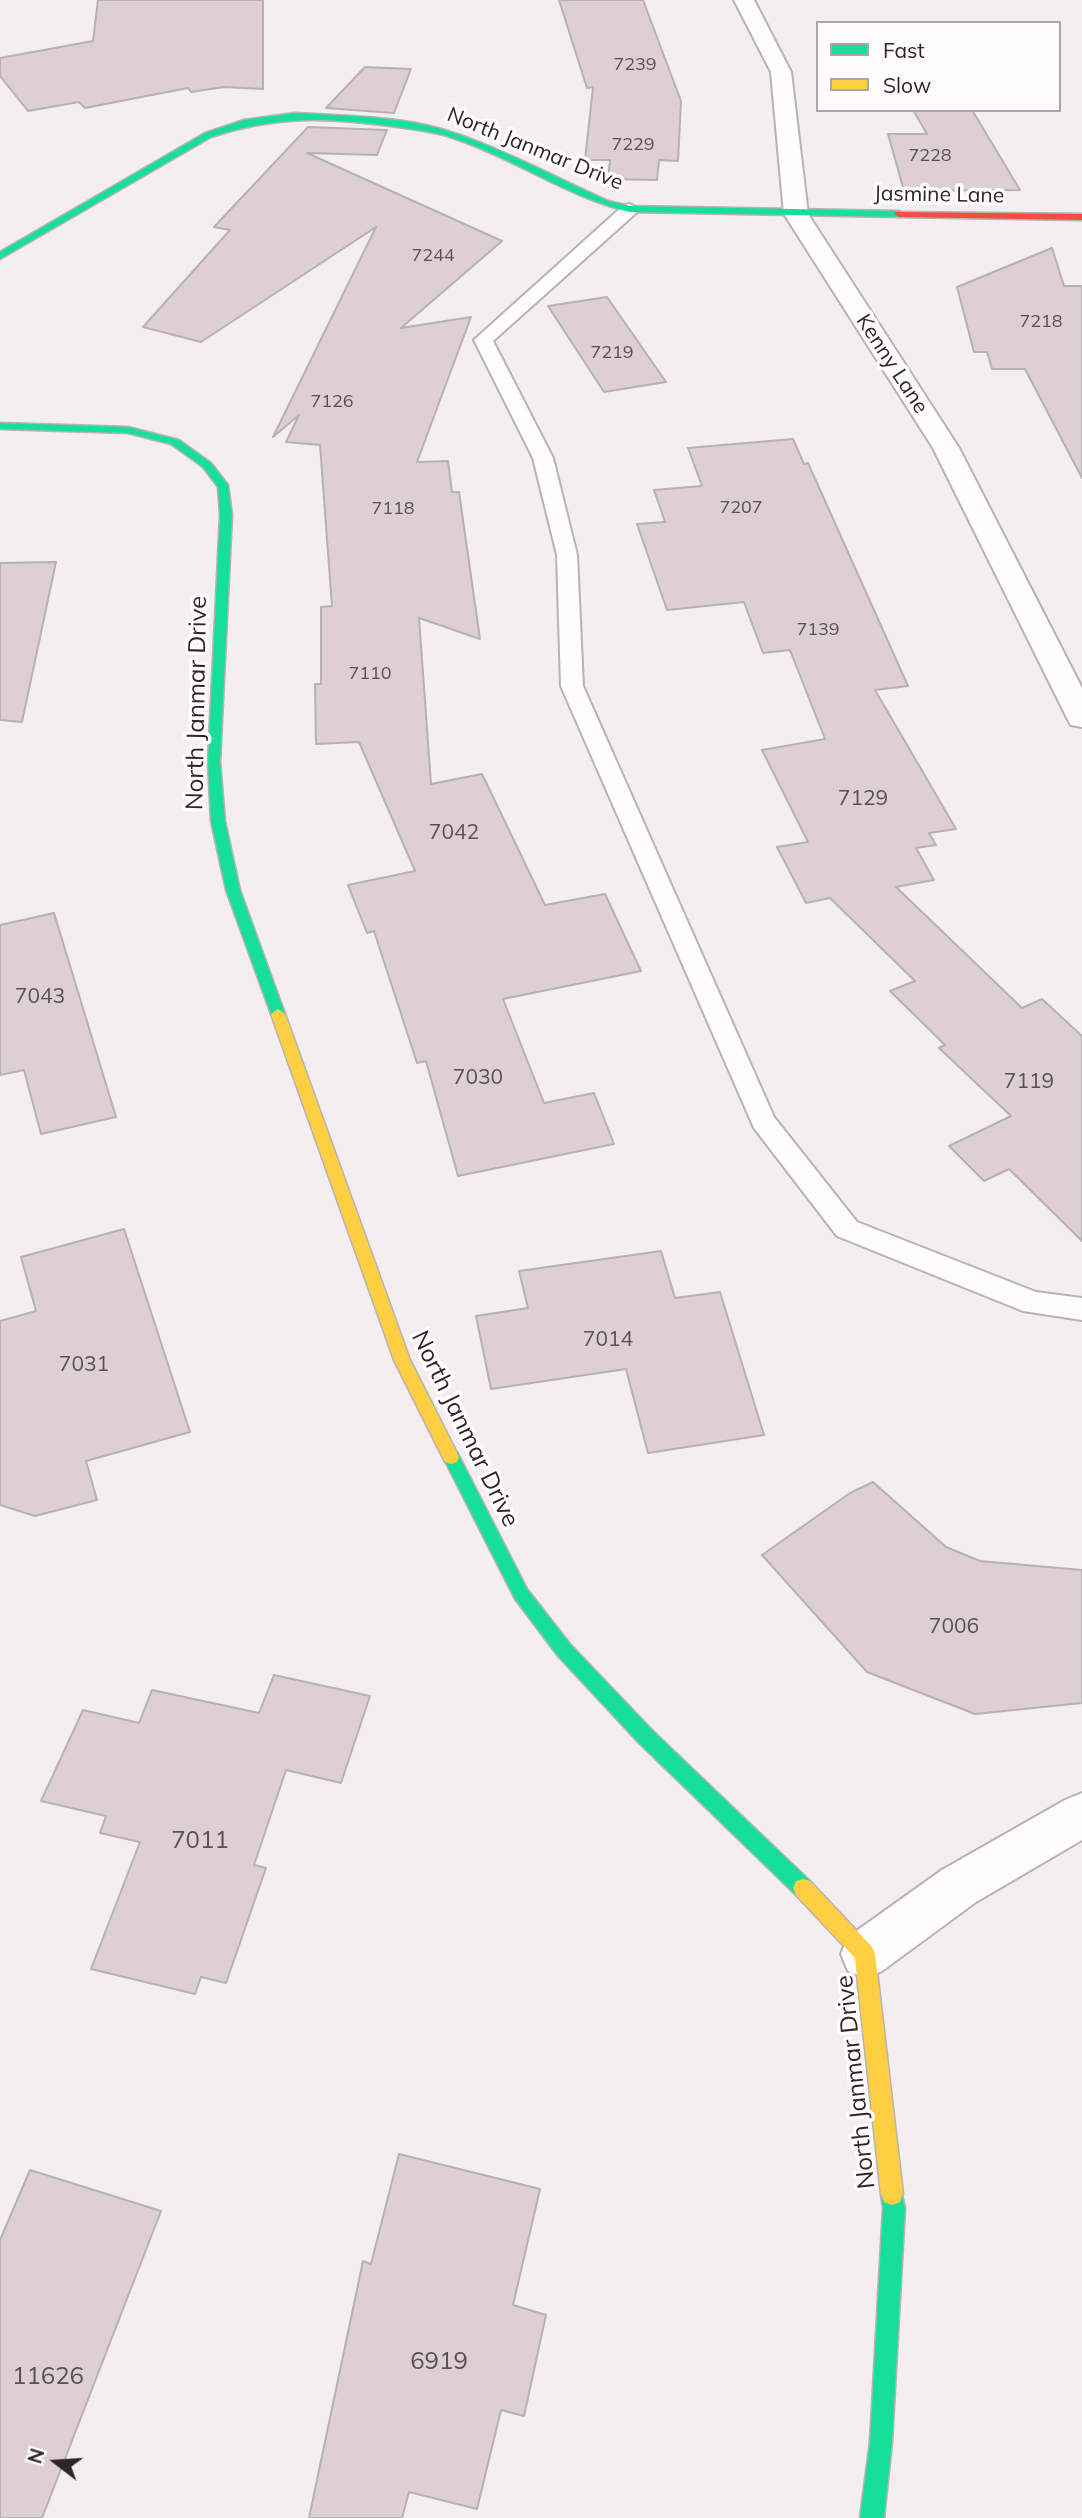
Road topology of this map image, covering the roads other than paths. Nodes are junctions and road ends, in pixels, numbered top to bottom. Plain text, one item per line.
1 (744, 0) edge
2 (631, 209) junction
3 (796, 214) junction
4 (1082, 217) edge
5 (0, 256) edge
6 (0, 426) edge
7 (1082, 718) edge
8 (1082, 1309) edge
9 (1082, 1815) edge
10 (865, 1954) junction
11 (872, 2518) edge

1 - 3 street, Kenny Lane
2 - 3 street, North Janmar Drive
2 - 5 street, North Janmar Drive
2 - 8 lane
3 - 4 street, Jasmine Lane
3 - 7 street, Kenny Lane
6 - 10 street, North Janmar Drive
9 - 10 street
10 - 11 street, North Janmar Drive

